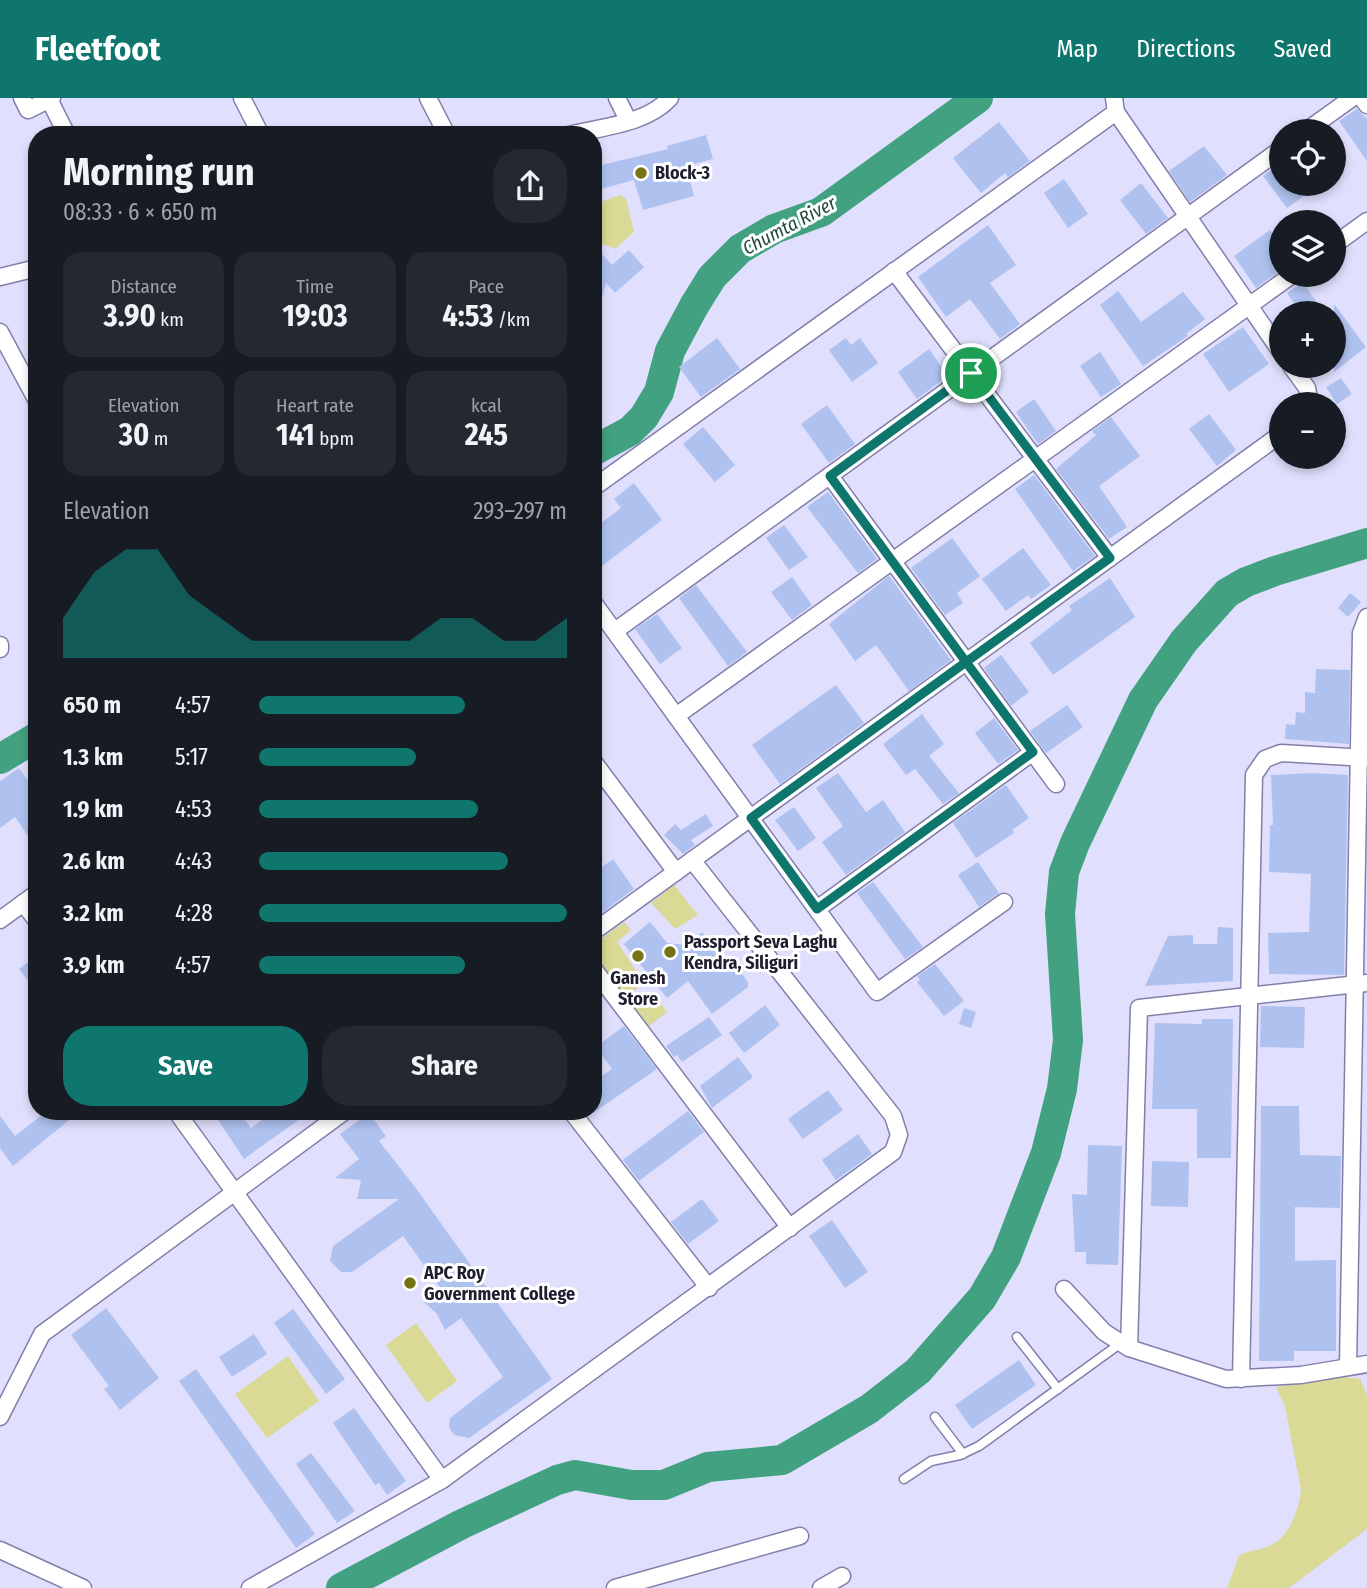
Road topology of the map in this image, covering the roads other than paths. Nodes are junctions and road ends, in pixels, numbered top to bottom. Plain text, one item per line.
1 (22, 98) edge
2 (242, 98) edge
3 (428, 98) edge
4 (617, 98) edge
5 (670, 98) edge
6 (1352, 98) edge
7 (1362, 98) edge
8 (50, 99) edge
9 (1115, 105) edge
10 (1367, 105) edge
11 (1323, 119) edge
12 (628, 120) junction
13 (63, 126) edge
14 (256, 126) edge
15 (442, 126) edge
16 (602, 127) edge
17 (1269, 158) edge
18 (1187, 217) junction
19 (1367, 221) edge
20 (1346, 236) edge
21 (28, 270) edge
22 (894, 271) junction
23 (0, 278) edge
24 (1275, 287) edge
25 (1248, 306) junction
26 (0, 332) edge
27 (1269, 335) edge
28 (4, 351) edge
29 (971, 373) junction
30 (28, 387) edge
31 (1269, 443) edge
32 (1035, 458) junction
33 (830, 476) junction
34 (602, 482) edge
35 (1110, 558) junction
36 (892, 561) junction
37 (602, 614) edge
38 (1367, 617) edge
39 (615, 631) junction
40 (966, 662) junction
41 (676, 716) junction
42 (1033, 752) junction
43 (1363, 757) edge
44 (602, 773) edge
45 (1056, 783) dead end
46 (751, 818) junction
47 (692, 860) junction
48 (676, 872) junction
49 (28, 899) edge
50 (1004, 902) dead end
51 (817, 909) junction
52 (0, 920) edge
53 (602, 925) edge
54 (602, 980) edge
55 (1361, 984) edge
56 (1248, 996) junction
57 (183, 1120) edge
58 (333, 1120) edge
59 (577, 1120) edge
60 (234, 1191) junction
61 (790, 1228) junction
62 (709, 1288) junction
63 (1064, 1289) dead end
64 (1017, 1337) dead end
65 (1125, 1345) junction
66 (1367, 1364) edge
67 (1348, 1366) junction
68 (1241, 1379) junction
69 (1058, 1388) junction
70 (0, 1417) edge
71 (934, 1417) dead end
72 (963, 1454) junction
73 (442, 1479) junction
74 (904, 1479) dead end
75 (800, 1536) dead end
76 (0, 1550) edge
77 (842, 1576) dead end
78 (83, 1588) edge
79 (250, 1588) edge
80 (615, 1588) edge
81 (821, 1588) edge

1 - 8 street
2 - 14 street
3 - 15 street
4 - 12 street
5 - 12 street
6 - 11 street
7 - 10 street
8 - 13 street
9 - 18 street
9 - 22 street
12 - 16 street
17 - 18 street
18 - 25 street
18 - 29 street
19 - 20 street
21 - 23 street
22 - 29 street
22 - 34 street
24 - 25 street
25 - 27 street
25 - 32 street
26 - 28 street
28 - 30 street
29 - 32 street
29 - 33 street
31 - 35 street
32 - 35 street
32 - 36 street
33 - 36 street
33 - 39 street
35 - 40 street
36 - 40 street
36 - 41 street
37 - 39 street
38 - 43 street
39 - 41 street
40 - 42 street
40 - 46 street
41 - 46 street
42 - 45 street
42 - 51 street
43 - 55 street
43 - 56 street
44 - 48 street
46 - 47 street
46 - 51 street
47 - 48 street
47 - 61 street
48 - 53 street
49 - 52 street
50 - 51 street
54 - 61 street
55 - 56 street
55 - 67 street
56 - 65 street
56 - 68 street
57 - 60 street
58 - 60 street
59 - 62 street
60 - 70 street
60 - 73 street
61 - 62 street
62 - 73 street
63 - 65 street
64 - 69 lane
65 - 68 street
65 - 69 lane
66 - 67 street
67 - 68 street
69 - 72 lane
71 - 72 lane
72 - 74 lane
73 - 79 street
75 - 80 street
76 - 78 street
77 - 81 street

